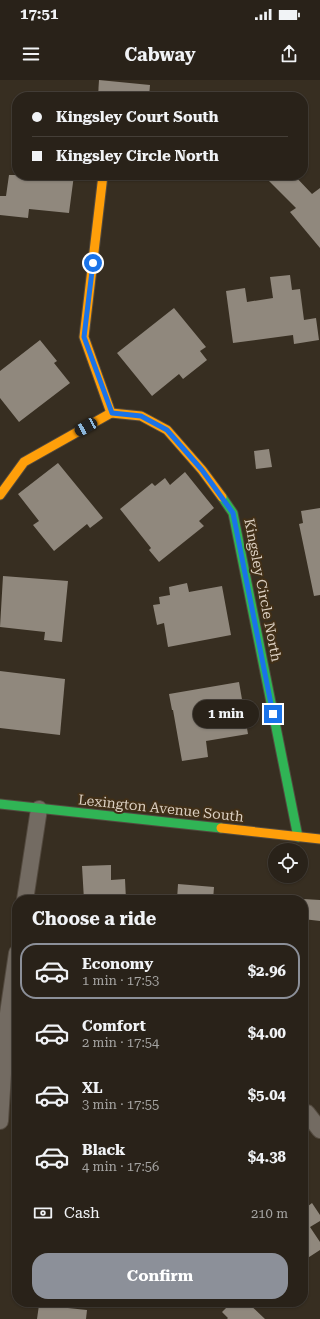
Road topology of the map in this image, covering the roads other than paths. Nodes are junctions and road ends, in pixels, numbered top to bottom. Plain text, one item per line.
1 (103, 180) edge
2 (112, 413) junction
3 (0, 495) edge
4 (0, 804) edge
5 (39, 809) junction
6 (298, 837) junction
7 (320, 839) edge
8 (26, 895) edge
9 (12, 987) edge
10 (308, 1114) edge
11 (0, 1121) edge
12 (320, 1130) edge

1 - 2 street
2 - 3 street
2 - 6 street, Kingsley Circle North
4 - 5 street, Lexington Avenue South
5 - 6 street, Lexington Avenue South
5 - 8 street
6 - 7 street, Lexington Avenue South
9 - 11 street
10 - 12 street

